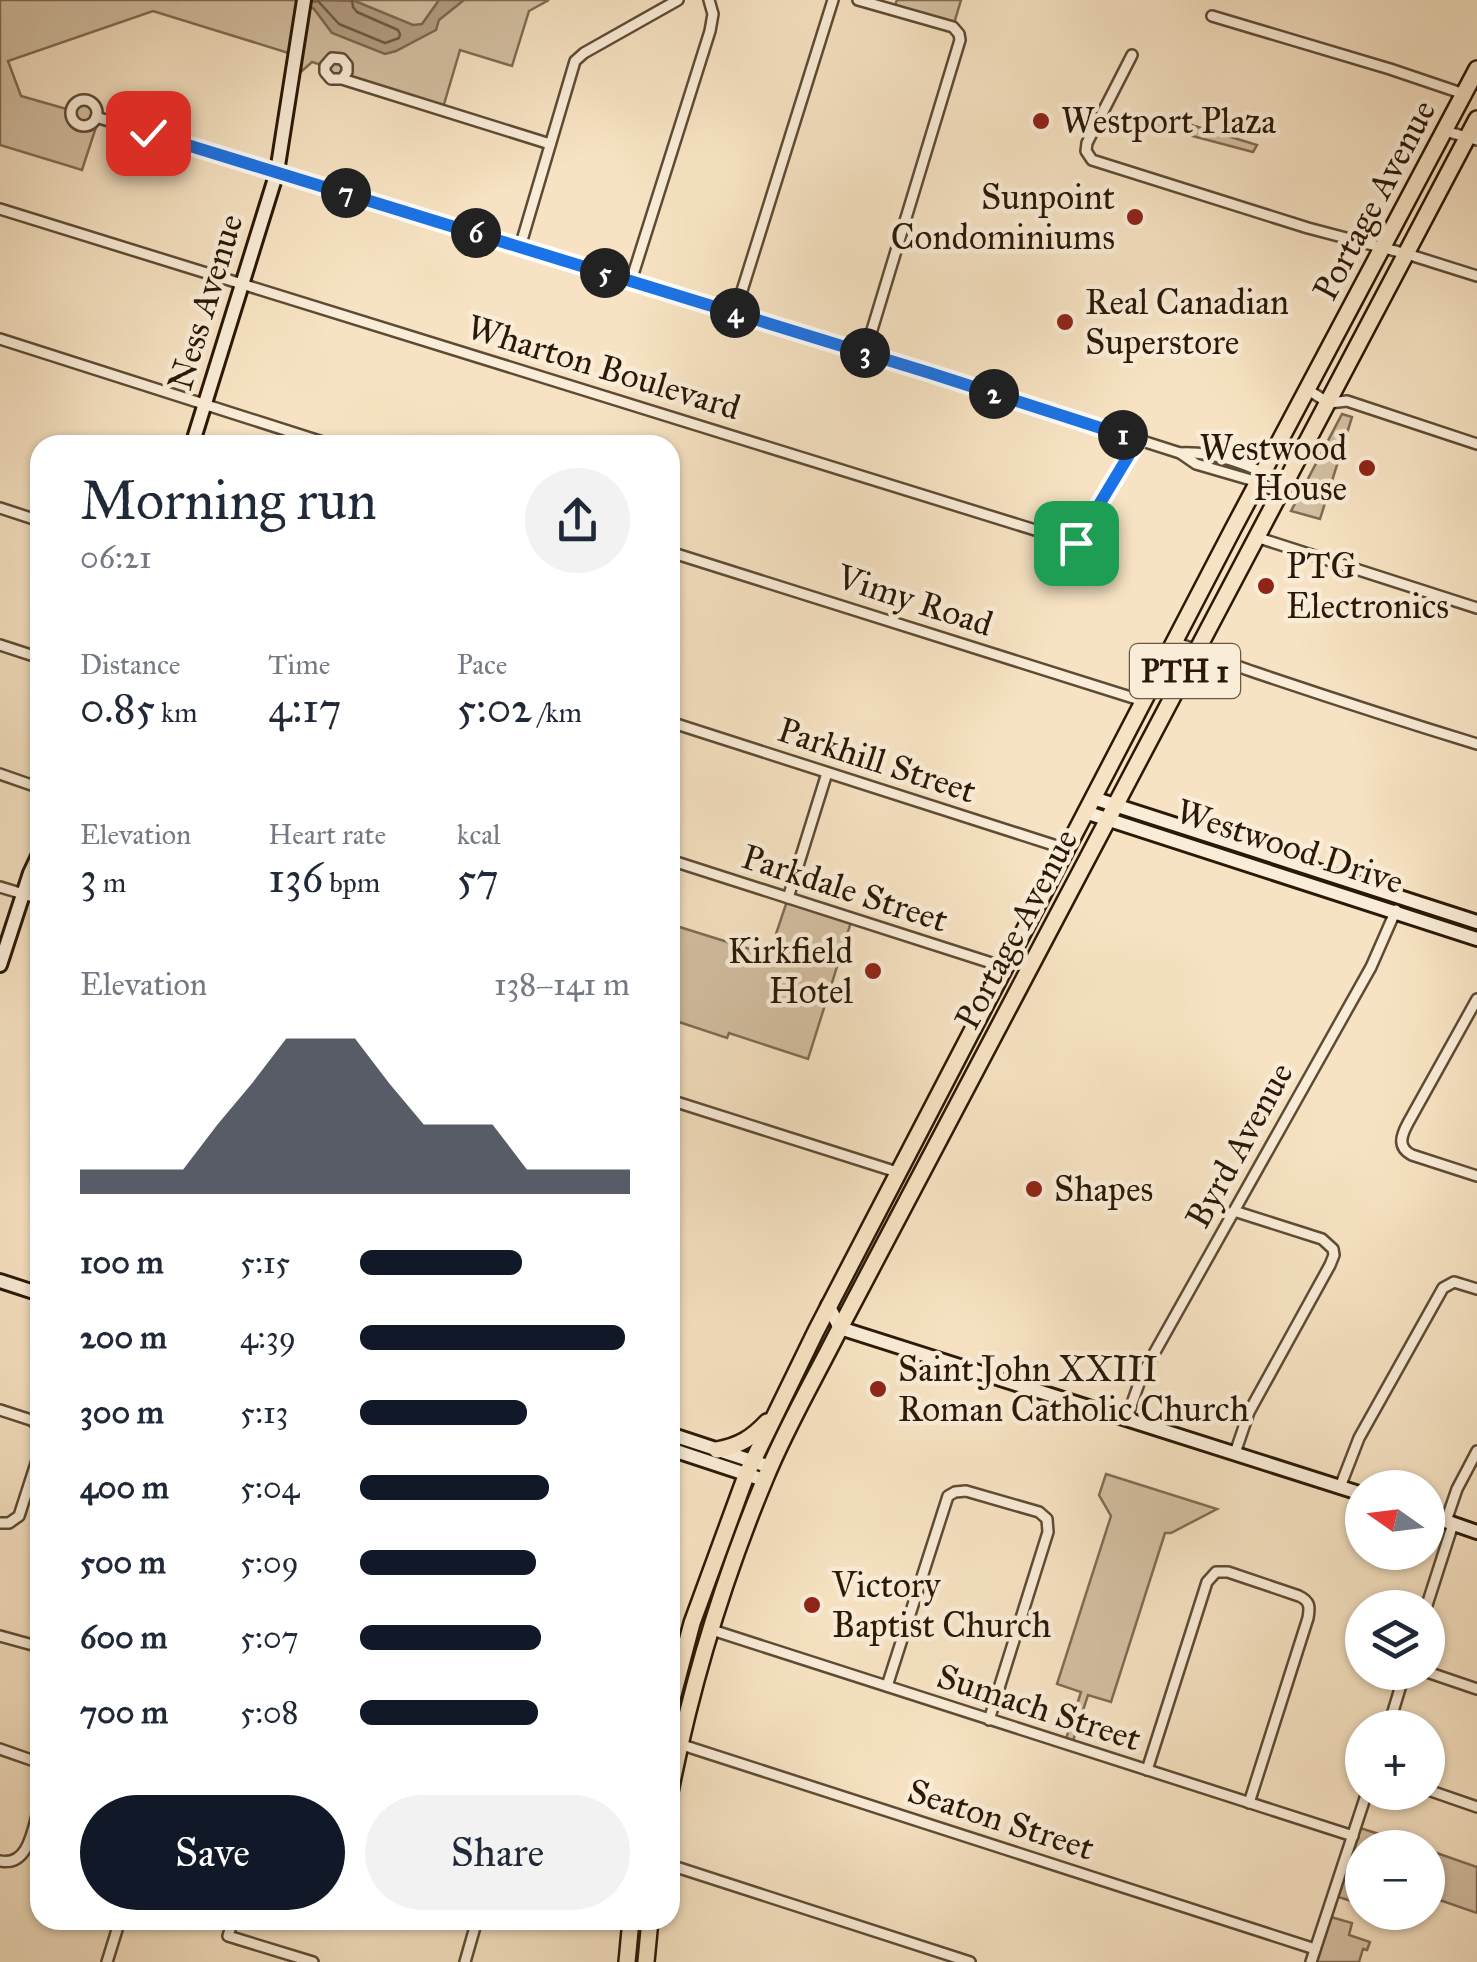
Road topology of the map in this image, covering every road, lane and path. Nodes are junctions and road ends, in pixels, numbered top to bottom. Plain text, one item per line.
1 (304, 0) edge
2 (678, 0) edge
3 (710, 0) edge
4 (834, 0) edge
5 (858, 0) edge
6 (1212, 16) dead end
7 (1132, 55) dead end
8 (1477, 69) edge
9 (342, 78) dead end
10 (1464, 94) junction
11 (96, 117) dead end
12 (1477, 119) edge
13 (1445, 131) junction
14 (1472, 139) edge
15 (550, 144) junction
16 (277, 172) junction
17 (0, 208) edge
18 (520, 247) junction
19 (1383, 248) junction
20 (1407, 254) junction
21 (1477, 276) edge
22 (631, 281) junction
23 (242, 284) junction
24 (736, 314) junction
25 (0, 339) edge
26 (866, 354) junction
27 (1311, 384) junction
28 (1337, 398) junction
29 (204, 404) junction
30 (195, 435) edge
31 (301, 435) edge
32 (1138, 440) junction
33 (1477, 444) edge
34 (1261, 477) junction
35 (1282, 489) junction
36 (0, 508) edge
37 (30, 518) edge
38 (1256, 537) junction
39 (680, 555) edge
40 (1477, 608) edge
41 (1174, 642) junction
42 (0, 645) edge
43 (1197, 649) junction
44 (30, 655) edge
45 (1143, 701) junction
46 (680, 725) edge
47 (1477, 744) edge
48 (827, 773) junction
49 (0, 774) edge
50 (30, 784) edge
51 (1089, 805) junction
52 (1111, 812) junction
53 (1066, 849) junction
54 (680, 863) edge
55 (30, 877) edge
56 (0, 887) edge
57 (23, 894) junction
58 (30, 896) edge
59 (788, 898) junction
60 (1399, 904) junction
61 (1477, 922) edge
62 (1477, 938) edge
63 (0, 965) edge
64 (1004, 968) junction
65 (1477, 999) edge
66 (680, 1103) edge
67 (897, 1172) junction
68 (1477, 1176) edge
69 (1234, 1211) junction
70 (0, 1281) edge
71 (1477, 1289) edge
72 (30, 1291) edge
73 (825, 1312) junction
74 (840, 1328) junction
75 (828, 1351) junction
76 (0, 1410) edge
77 (776, 1412) junction
78 (30, 1420) edge
79 (1126, 1420) junction
80 (680, 1437) edge
81 (717, 1450) junction
82 (680, 1451) edge
83 (1477, 1451) edge
84 (1234, 1452) junction
85 (750, 1467) junction
86 (767, 1474) junction
87 (1340, 1487) junction
88 (1345, 1489) edge
89 (30, 1491) edge
90 (1445, 1521) edge
91 (0, 1523) edge
92 (1450, 1523) junction
93 (1477, 1532) edge
94 (1431, 1590) edge
95 (709, 1629) junction
96 (0, 1636) edge
97 (30, 1645) edge
98 (680, 1668) edge
99 (1445, 1678) edge
100 (887, 1686) junction
101 (1477, 1689) edge
102 (989, 1720) junction
103 (680, 1725) edge
104 (680, 1744) edge
105 (0, 1749) edge
106 (30, 1760) edge
107 (1147, 1770) junction
108 (1445, 1796) edge
109 (1249, 1803) junction
110 (1477, 1807) edge
111 (30, 1833) edge
112 (1345, 1834) edge
113 (1345, 1858) edge
114 (0, 1862) edge
115 (680, 1867) edge
116 (117, 1930) edge
117 (230, 1930) edge
118 (474, 1930) edge
119 (630, 1930) edge
120 (649, 1930) edge
121 (1316, 1949) junction
122 (106, 1962) edge
123 (313, 1962) edge
124 (465, 1962) edge
125 (626, 1962) edge
126 (646, 1962) edge
127 (970, 1962) edge
128 (1312, 1962) edge

1 - 16 street, Ness Avenue
2 - 15 street
3 - 22 street
4 - 24 street
5 - 26 street
6 - 10 street
7 - 19 street
8 - 10 highway, Portage Avenue / PTH 1
9 - 15 street
10 - 13 highway, Portage Avenue / PTH 1
11 - 16 street
12 - 14 highway, Portage Avenue / PTH 1
13 - 14 street
13 - 19 highway, Portage Avenue / PTH 1
14 - 20 highway, Portage Avenue / PTH 1
15 - 18 street
16 - 18 street
16 - 23 street, Ness Avenue
17 - 23 street, Wharton Boulevard
18 - 22 street
19 - 20 street
19 - 27 highway, Portage Avenue / PTH 1
20 - 21 street
20 - 28 highway, Portage Avenue / PTH 1
22 - 24 street
23 - 29 street, Ness Avenue
23 - 32 street, Wharton Boulevard
24 - 26 street
25 - 29 street
26 - 32 street
27 - 28 street
27 - 34 highway, Portage Avenue / PTH 1
28 - 33 street
28 - 35 highway, Portage Avenue / PTH 1
29 - 30 street, Ness Avenue
29 - 31 street
32 - 34 street
34 - 35 street
34 - 41 highway, Portage Avenue / PTH 1
35 - 38 highway, Portage Avenue / PTH 1
36 - 37 street
38 - 40 street
38 - 43 highway, Portage Avenue / PTH 1
39 - 45 street, Vimy Road
41 - 43 street
41 - 45 highway, Portage Avenue / PTH 1
42 - 44 street
43 - 47 street
43 - 52 highway, Portage Avenue / PTH 1
45 - 51 highway, Portage Avenue / PTH 1
46 - 48 street, Parkhill Street
48 - 53 street, Parkhill Street
48 - 59 street
49 - 50 street
51 - 52 street, Westwood Drive
51 - 53 highway, Portage Avenue / PTH 1
52 - 60 street, Westwood Drive
52 - 74 highway, Portage Avenue / PTH 1
53 - 64 highway, Portage Avenue / PTH 1
54 - 59 street, Parkdale Street
55 - 57 street
56 - 57 street
57 - 58 street
57 - 63 street
59 - 64 street, Parkdale Street
60 - 61 street, Westwood Drive
60 - 62 street, Westwood Drive
60 - 69 street, Byrd Avenue
64 - 67 highway, Portage Avenue / PTH 1
65 - 68 street
66 - 67 street
67 - 73 highway, Portage Avenue / PTH 1
69 - 79 street, Byrd Avenue
69 - 84 street
70 - 72 street
71 - 87 street
73 - 74 street
73 - 75 highway
73 - 77 highway, Portage Avenue / PTH 1
74 - 75 highway, Portage Avenue / PTH 1
74 - 79 street
75 - 86 highway, Portage Avenue / PTH 1
76 - 78 street
77 - 81 highway
77 - 85 highway, Portage Avenue / PTH 1
79 - 84 street
80 - 81 street
81 - 85 street
82 - 85 street
83 - 92 street
84 - 87 street
85 - 86 street
85 - 98 highway, Portage Avenue / PTH 1
86 - 95 highway, Portage Avenue / PTH 1
87 - 88 street
89 - 91 street
90 - 92 street
92 - 93 street
92 - 94 street
95 - 100 street, Sumach Street
95 - 103 highway, Portage Avenue / PTH 1
96 - 97 street
99 - 101 street
100 - 102 street, Sumach Street
100 - 102 street
102 - 107 street, Sumach Street
104 - 121 street, Seaton Street
105 - 106 street
107 - 109 street, Sumach Street
107 - 109 street
108 - 110 street
109 - 112 street, Sumach Street
111 - 114 street
113 - 121 street
115 - 127 street
116 - 122 street
117 - 123 street
118 - 124 street
119 - 125 highway
120 - 126 highway
121 - 128 street

